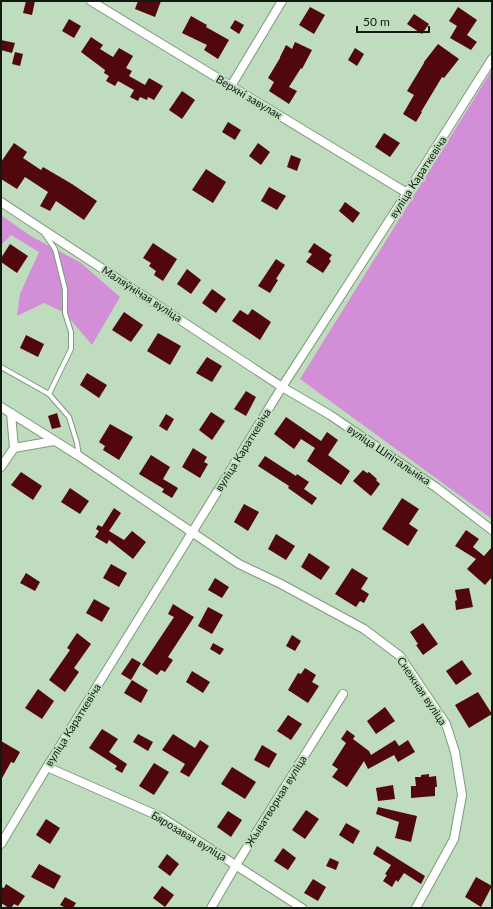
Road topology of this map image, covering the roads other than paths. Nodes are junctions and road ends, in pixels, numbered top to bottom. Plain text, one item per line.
1 (91, 1) edge
2 (282, 1) edge
3 (103, 4) edge
4 (492, 60) edge
5 (231, 86) junction
6 (407, 193) junction
7 (1, 202) edge
8 (41, 228) junction
9 (1, 368) edge
10 (282, 387) junction
11 (49, 394) junction
12 (1, 407) edge
13 (11, 414) junction
14 (54, 440) junction
15 (14, 448) junction
16 (79, 456) junction
17 (1, 467) edge
18 (492, 530) edge
19 (192, 532) junction
20 (343, 694) dead end
21 (47, 767) junction
22 (1, 844) edge
23 (236, 865) junction
24 (211, 908) edge
25 (302, 908) edge
26 (416, 908) edge

1 - 3 street, Верхні завулак
2 - 5 street
3 - 5 street, Верхні завулак
4 - 6 street, вуліца Караткевіча
5 - 6 street, Верхні завулак
6 - 10 street, вуліца Караткевіча
7 - 8 street, Маляўнічая вуліца
8 - 10 street, Маляўнічая вуліца
8 - 11 lane
9 - 11 lane
10 - 18 street, вуліца Шпітальніка
10 - 19 street, вуліца Караткевіча
11 - 16 lane
12 - 13 street
13 - 14 street
13 - 15 street
14 - 15 street
14 - 16 street
15 - 17 street
16 - 19 street
19 - 21 street, вуліца Караткевіча
19 - 26 street, Снежная вуліца
20 - 23 street, Жыватворная вуліца
21 - 22 street, вуліца Караткевіча
21 - 23 street, Бярозавая вуліца
23 - 24 street, Жыватворная вуліца
23 - 25 street, Бярозавая вуліца

